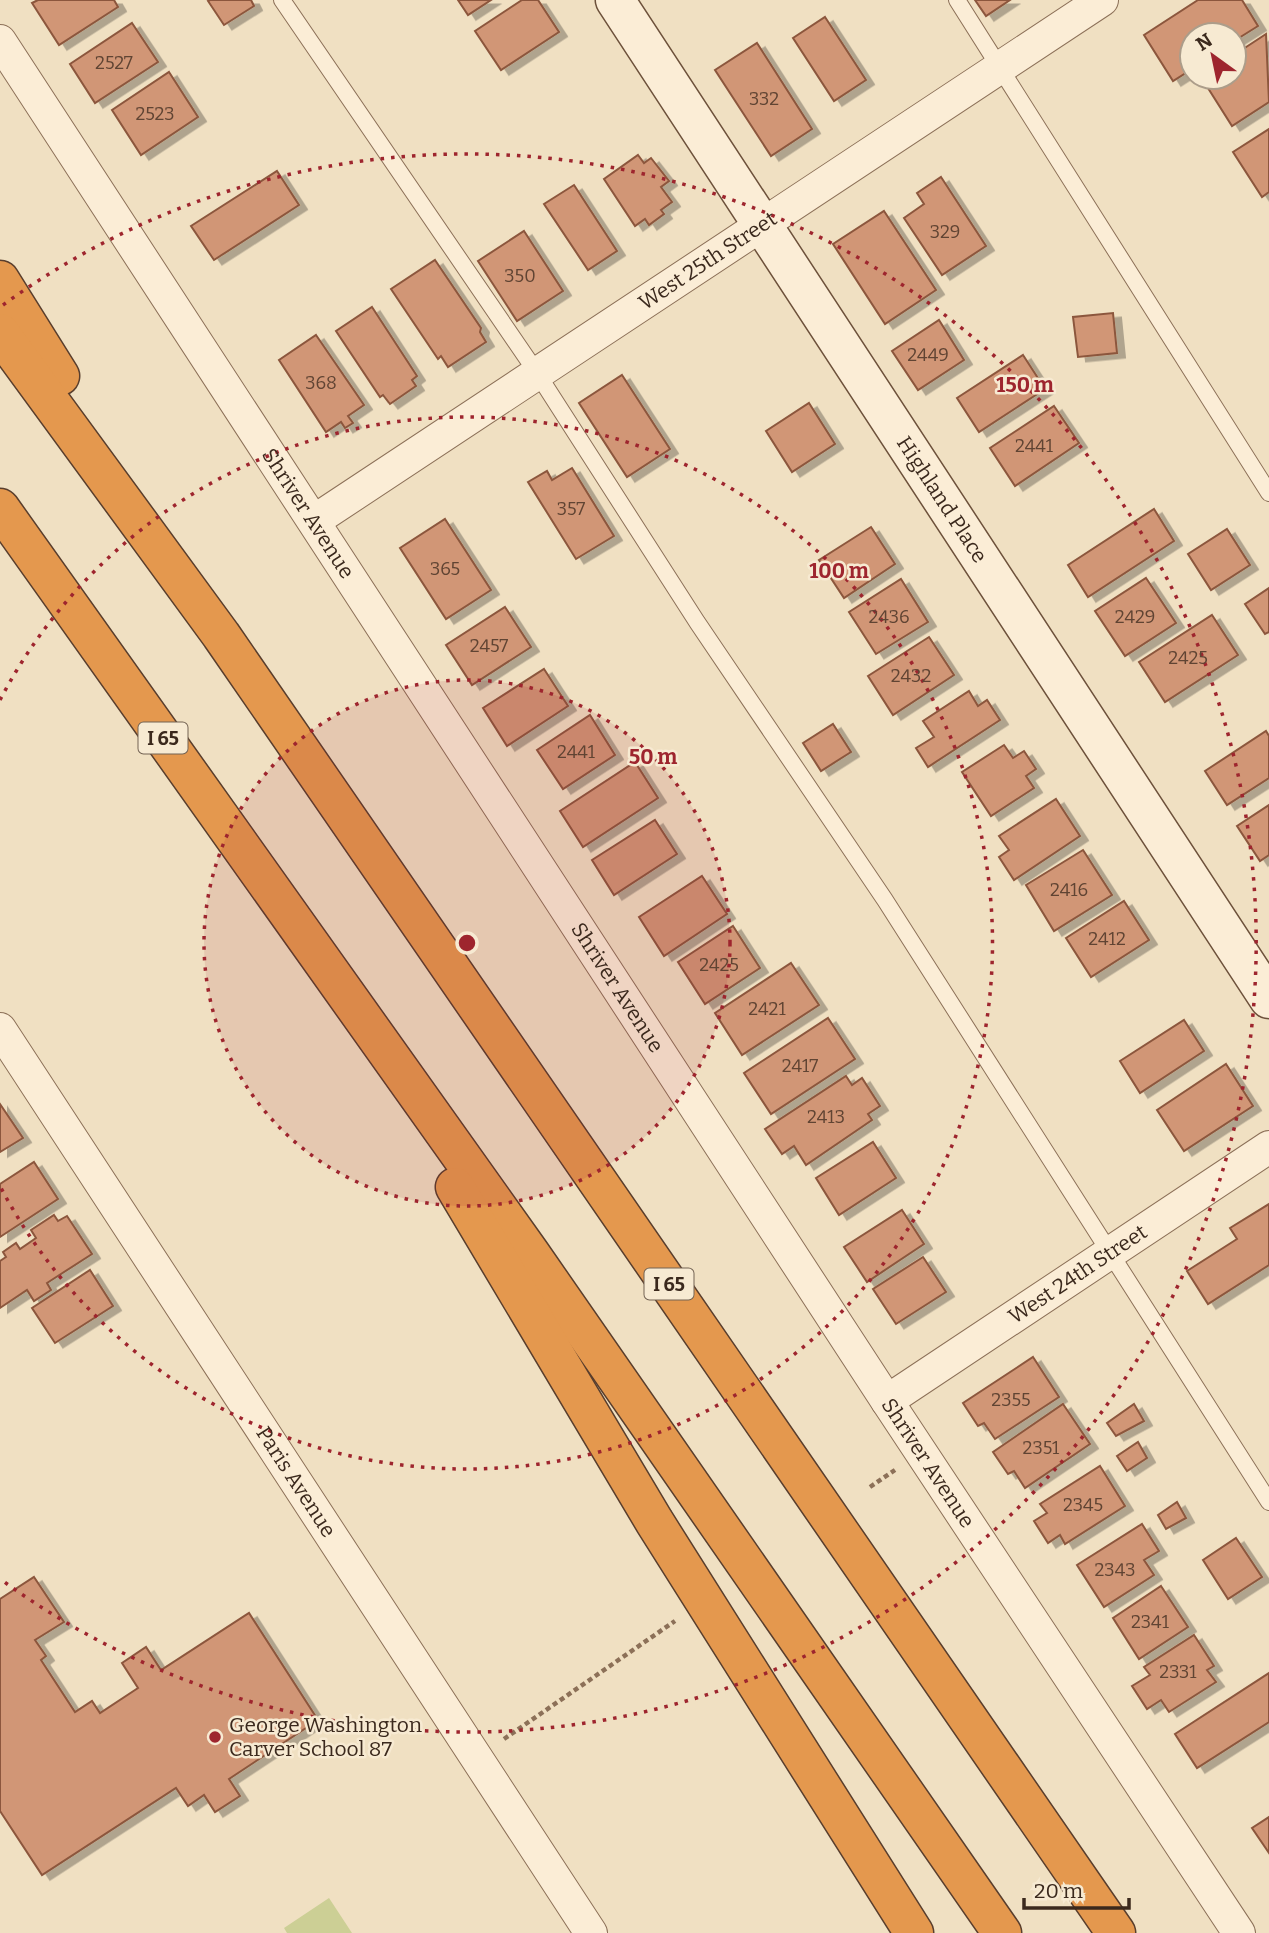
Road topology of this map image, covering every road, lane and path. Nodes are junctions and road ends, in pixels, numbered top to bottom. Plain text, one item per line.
1 (282, 0) edge
2 (615, 0) edge
3 (957, 0) edge
4 (1102, 0) edge
5 (0, 41) edge
6 (1001, 67) junction
7 (763, 223) junction
8 (0, 280) edge
9 (0, 333) edge
10 (537, 373) junction
11 (1269, 493) edge
12 (0, 508) edge
13 (314, 521) junction
14 (222, 635) junction
15 (325, 969) junction
16 (1269, 999) edge
17 (0, 1029) edge
18 (1269, 1147) edge
19 (1110, 1253) junction
20 (887, 1401) junction
21 (1269, 1502) edge
22 (685, 1614) dead end
23 (496, 1745) dead end
24 (591, 1933) edge
25 (914, 1933) edge
26 (1002, 1933) edge
27 (1116, 1933) edge
28 (1239, 1933) edge

1 - 10 lane
2 - 7 street, Highland Place
3 - 6 lane
4 - 6 street, West 25th Street
5 - 13 street, Shriver Avenue
6 - 7 street, West 25th Street
6 - 11 lane
7 - 10 street, West 25th Street
7 - 16 street, Highland Place
8 - 14 highway
9 - 14 highway, I 65
10 - 13 street, West 25th Street
10 - 19 lane
12 - 15 highway, I 65
13 - 20 street, Shriver Avenue
14 - 27 highway, I 65
15 - 25 highway
15 - 26 highway, I 65
17 - 24 street, Paris Avenue
18 - 19 street, West 24th Street
19 - 20 street, West 24th Street
19 - 21 lane
20 - 28 street, Shriver Avenue
22 - 23 path

